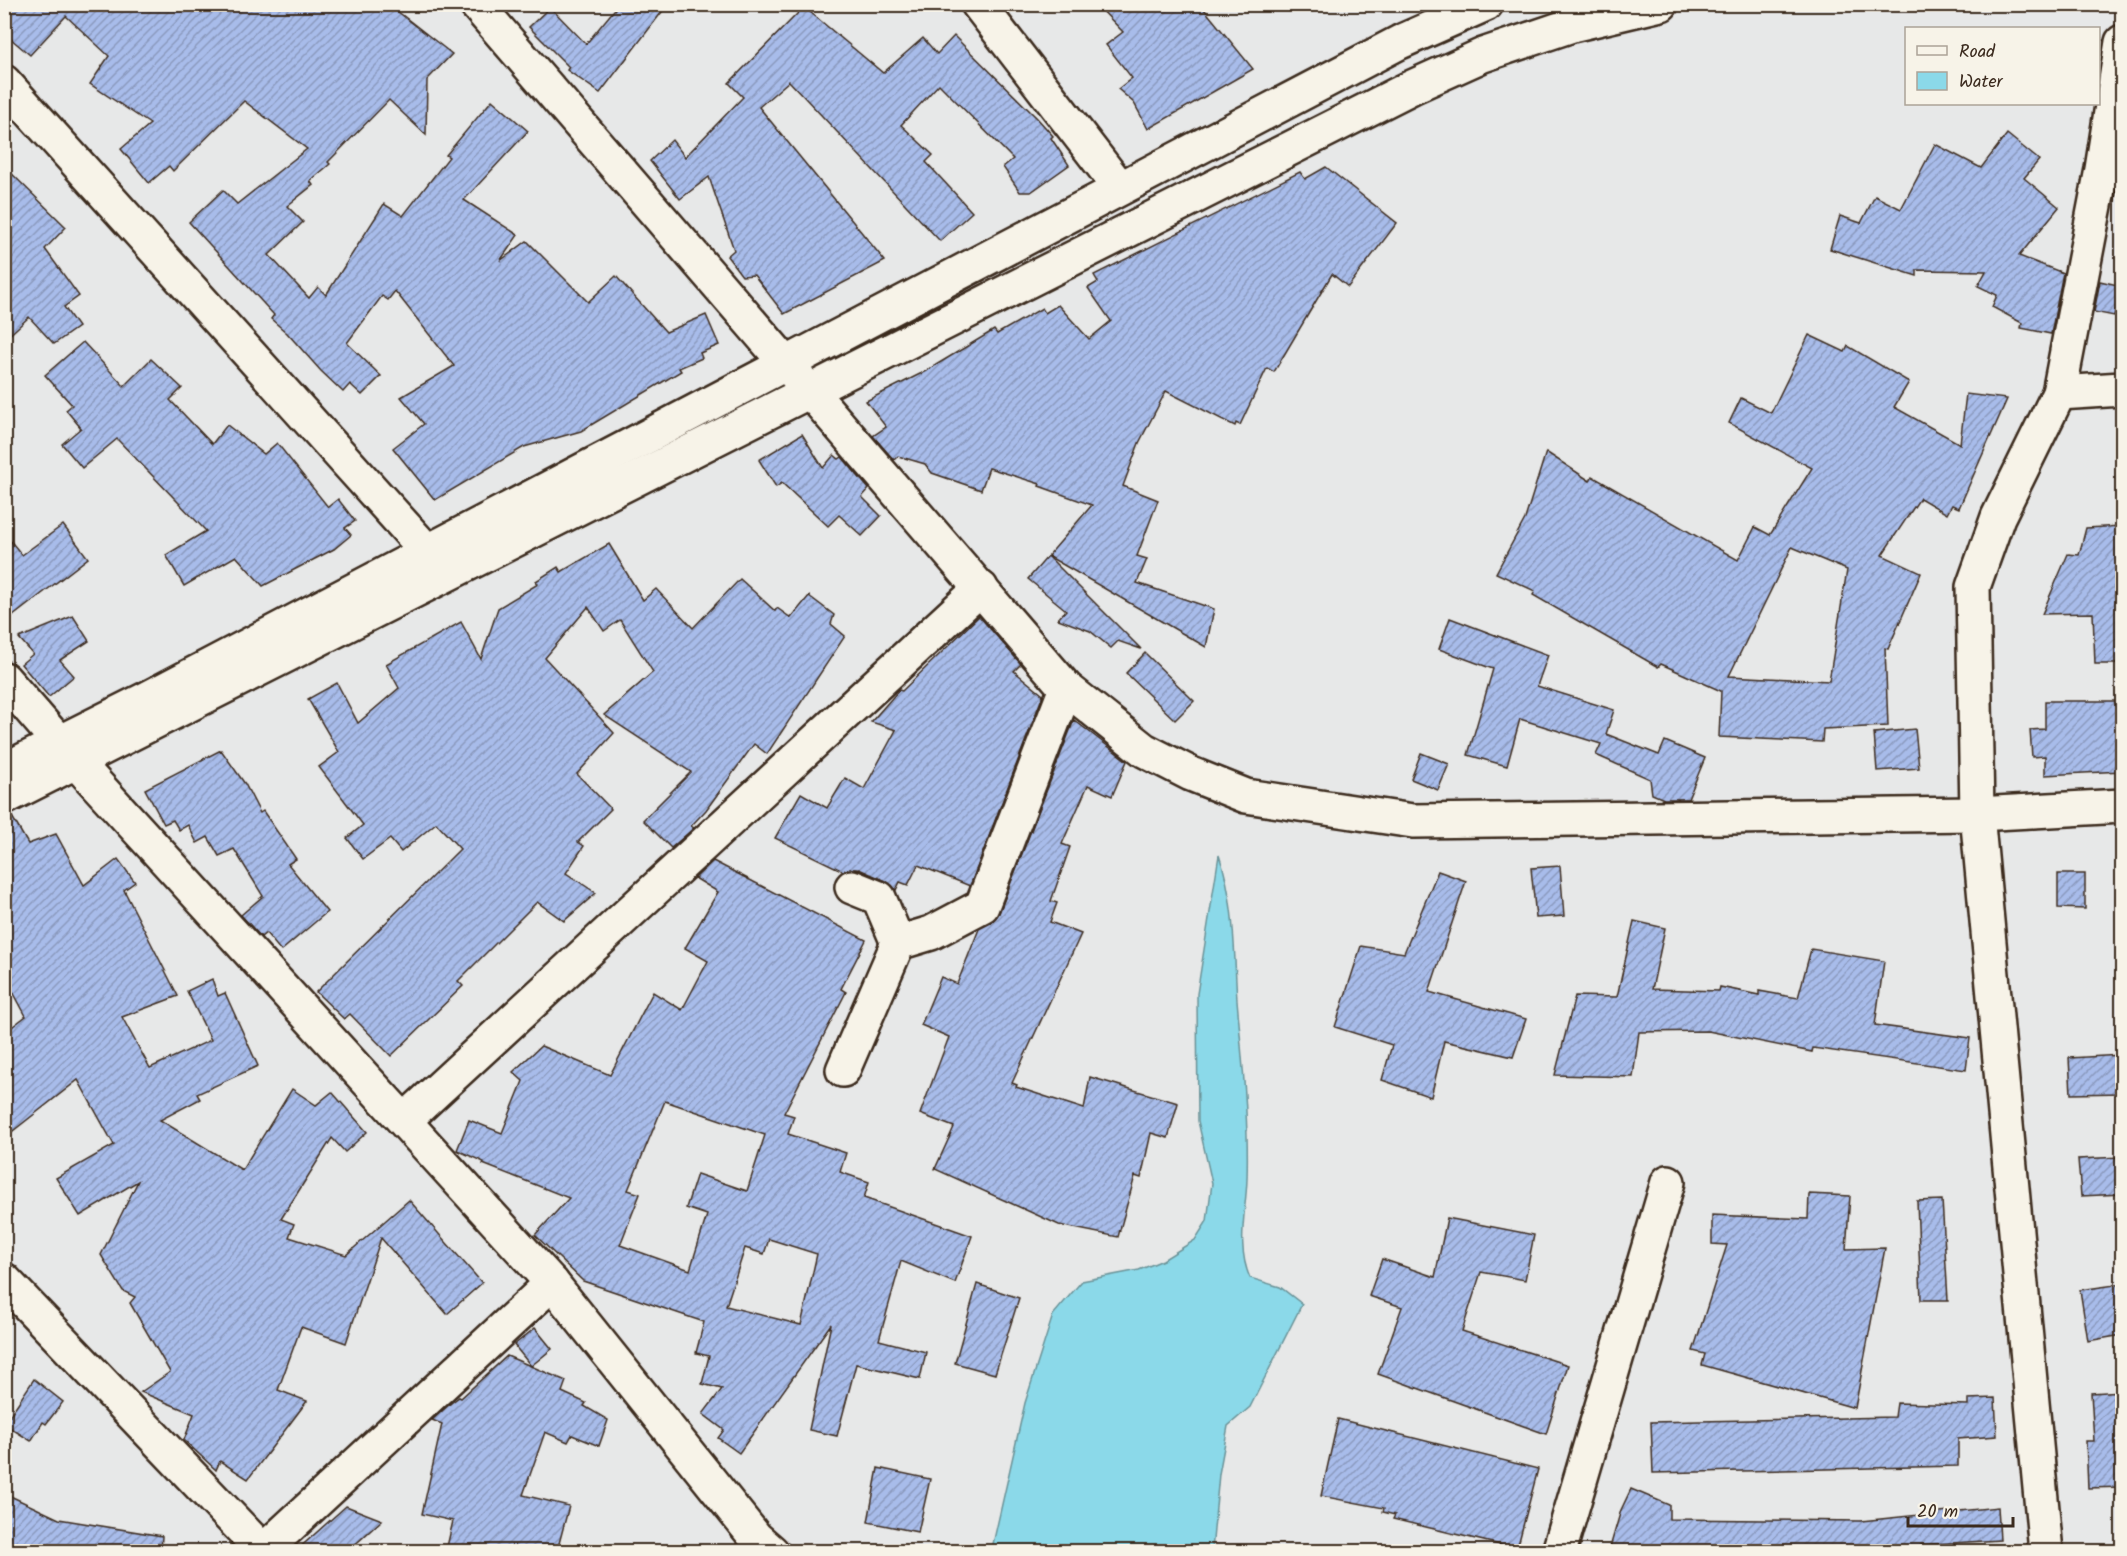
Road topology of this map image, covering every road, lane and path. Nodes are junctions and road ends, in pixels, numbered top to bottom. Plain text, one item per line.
1 (476, 4) edge
2 (978, 4) edge
3 (1486, 4) edge
4 (1661, 4) edge
5 (2122, 42) edge
6 (4, 82) edge
7 (1120, 188) junction
8 (786, 362) junction
9 (2122, 389) edge
10 (810, 391) junction
11 (2060, 393) junction
12 (426, 550) junction
13 (981, 588) junction
14 (4, 679) edge
15 (1066, 688) junction
16 (68, 752) junction
17 (4, 770) edge
18 (4, 798) edge
19 (2122, 806) edge
20 (1977, 814) junction
21 (852, 887) dead end
22 (898, 943) junction
23 (843, 1070) dead end
24 (405, 1120) junction
25 (1668, 1182) dead end
26 (4, 1280) edge
27 (552, 1283) junction
28 (263, 1551) edge
29 (772, 1551) edge
30 (1559, 1551) edge
31 (2046, 1551) edge

1 - 8 street
2 - 7 street
3 - 7 street
4 - 10 street
5 - 11 street
6 - 12 street
7 - 8 street
8 - 10 street
8 - 12 street
9 - 11 street
10 - 13 street
10 - 16 street
11 - 20 street
12 - 16 street
13 - 15 street
13 - 24 street
14 - 16 street
15 - 20 street
15 - 22 street
16 - 17 street
16 - 18 street
16 - 24 street
19 - 20 street
20 - 31 street
21 - 22 street
22 - 23 street
24 - 27 street
25 - 30 street
26 - 28 street
27 - 28 street
27 - 29 street

